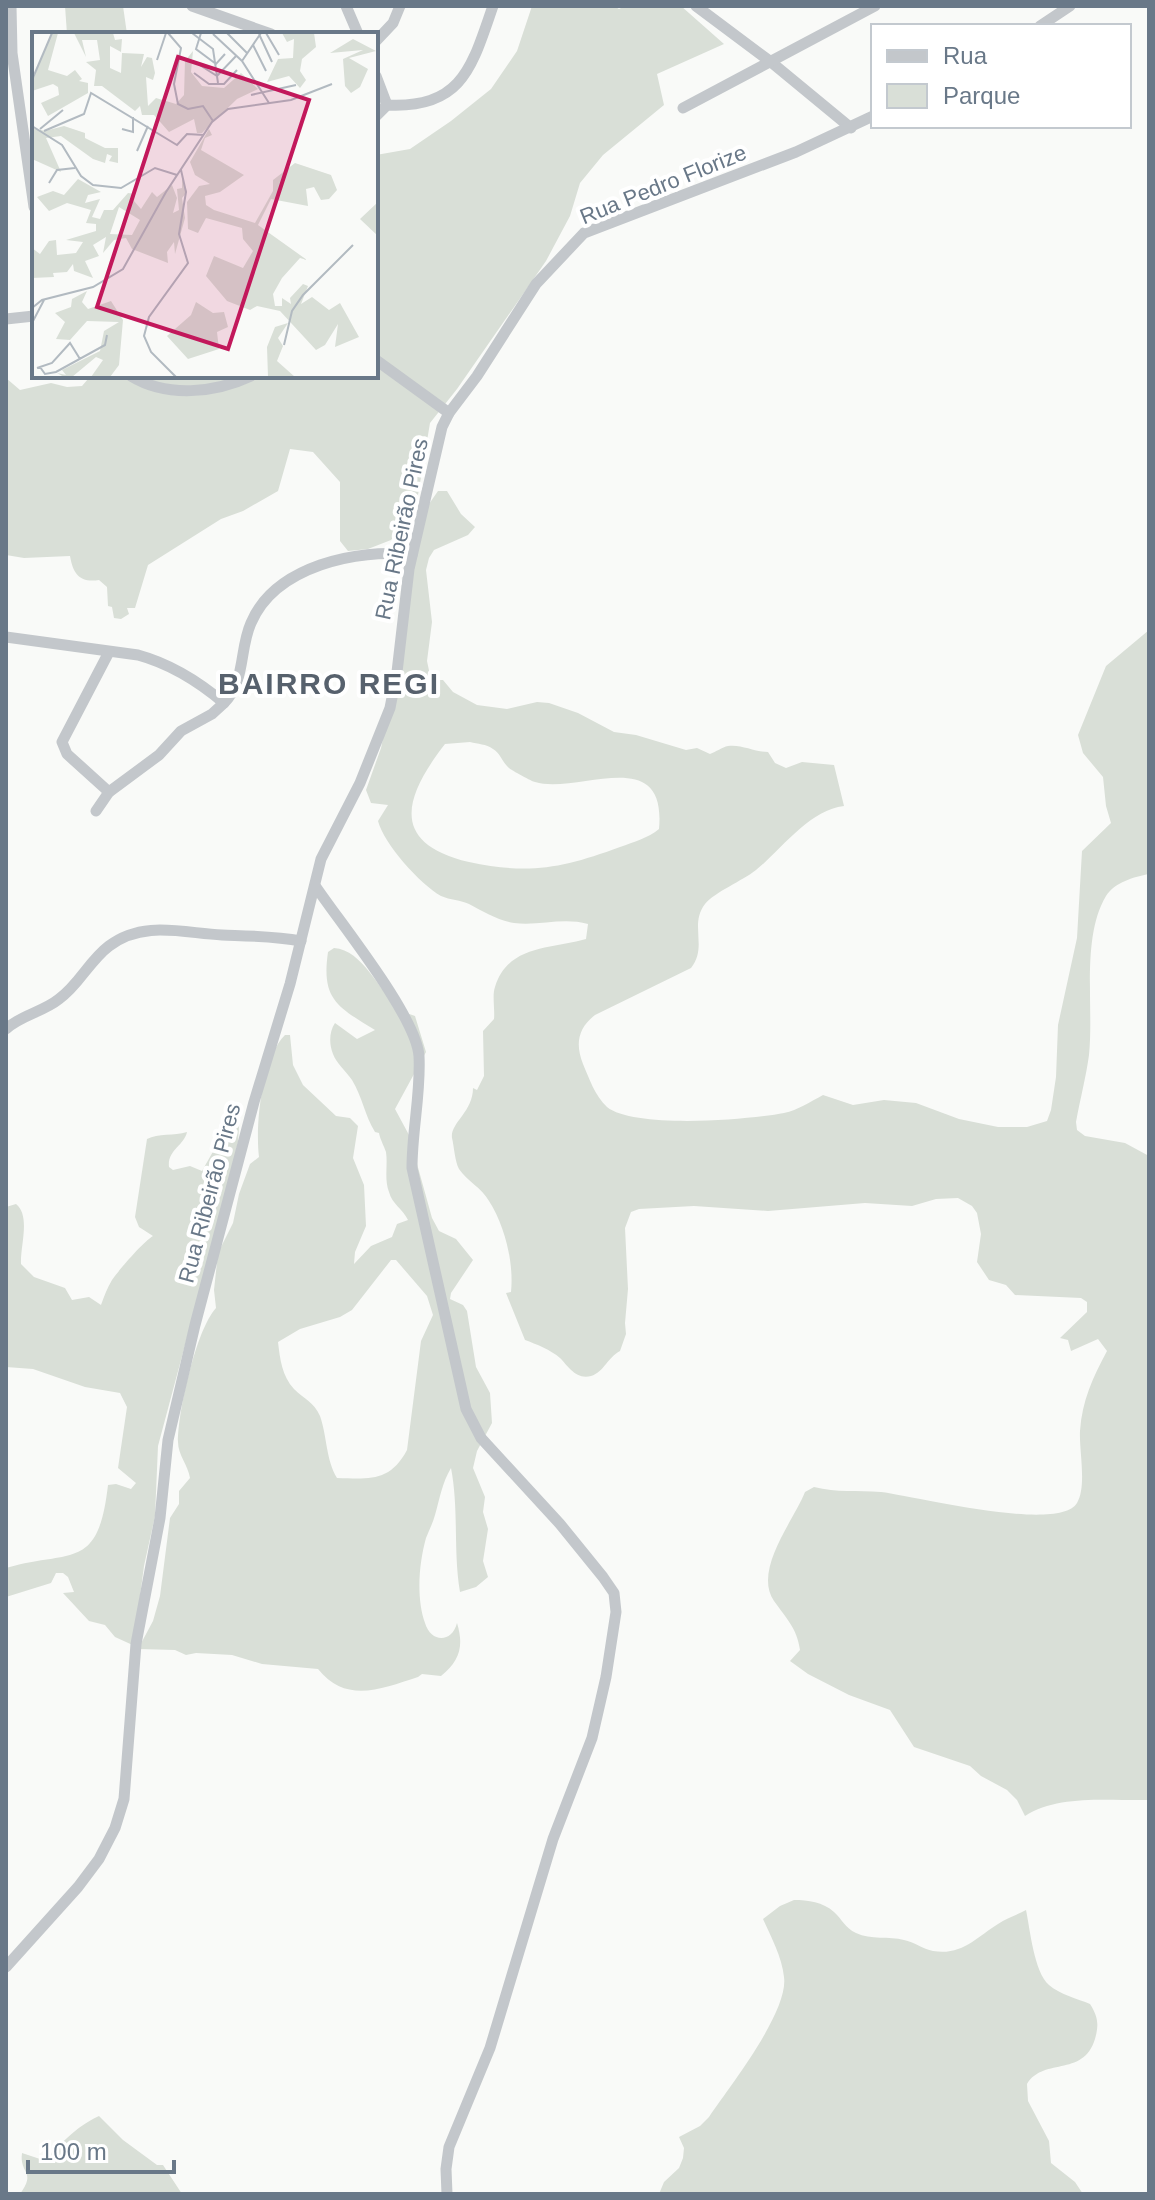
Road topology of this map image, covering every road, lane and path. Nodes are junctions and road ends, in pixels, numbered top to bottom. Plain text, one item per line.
1 (11, 6) edge
2 (192, 6) edge
3 (346, 6) edge
4 (400, 6) edge
5 (493, 6) edge
6 (696, 6) edge
7 (875, 6) edge
8 (1070, 6) edge
9 (1043, 24) edge
10 (265, 32) edge
11 (357, 32) edge
12 (378, 39) edge
13 (771, 62) junction
14 (378, 81) edge
15 (387, 105) junction
16 (683, 108) dead end
17 (378, 114) edge
18 (871, 117) edge
19 (851, 128) junction
20 (32, 193) edge
21 (32, 316) edge
22 (6, 319) edge
23 (378, 361) edge
24 (134, 378) edge
25 (246, 378) edge
26 (449, 413) junction
27 (412, 555) junction
28 (6, 637) edge
29 (109, 652) junction
30 (224, 703) junction
31 (109, 792) junction
32 (96, 811) dead end
33 (316, 887) junction
34 (301, 941) junction
35 (6, 1029) edge
36 (6, 1967) edge
37 (447, 2194) edge

1 - 20 street
2 - 10 street
3 - 11 street
4 - 12 street
5 - 15 street
6 - 13 street
7 - 13 street
8 - 9 street
13 - 16 street
13 - 19 street
14 - 15 street
15 - 17 street
18 - 19 street, Rua Pedro Florize
19 - 26 street, Rua Pedro Florize
21 - 22 street
23 - 26 street
24 - 25 street
26 - 27 street, Rua Ribeirão Pires
27 - 30 street
27 - 33 street, Rua Ribeirão Pires
28 - 29 street
29 - 30 street
29 - 31 street
30 - 31 street
31 - 32 street
33 - 34 street, Rua Ribeirão Pires
33 - 37 street
34 - 35 street
34 - 36 street, Rua Ribeirão Pires

